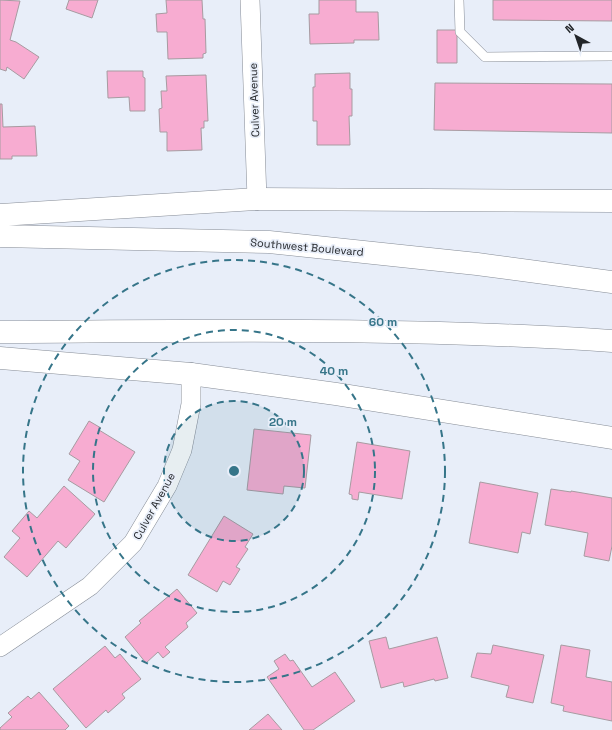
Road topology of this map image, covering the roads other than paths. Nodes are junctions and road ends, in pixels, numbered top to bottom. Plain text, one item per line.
1 (250, 0) edge
2 (459, 0) edge
3 (612, 56) edge
4 (257, 199) junction
5 (612, 201) edge
6 (0, 215) edge
7 (0, 236) edge
8 (612, 282) edge
9 (0, 332) edge
10 (612, 342) edge
11 (0, 358) edge
12 (191, 374) junction
13 (612, 438) edge
14 (0, 647) edge

1 - 4 street, Culver Avenue
2 - 3 lane
4 - 5 main road
4 - 6 main road
7 - 8 main road, Southwest Boulevard
9 - 10 main road
11 - 12 main road
12 - 13 main road
12 - 14 street, Culver Avenue

